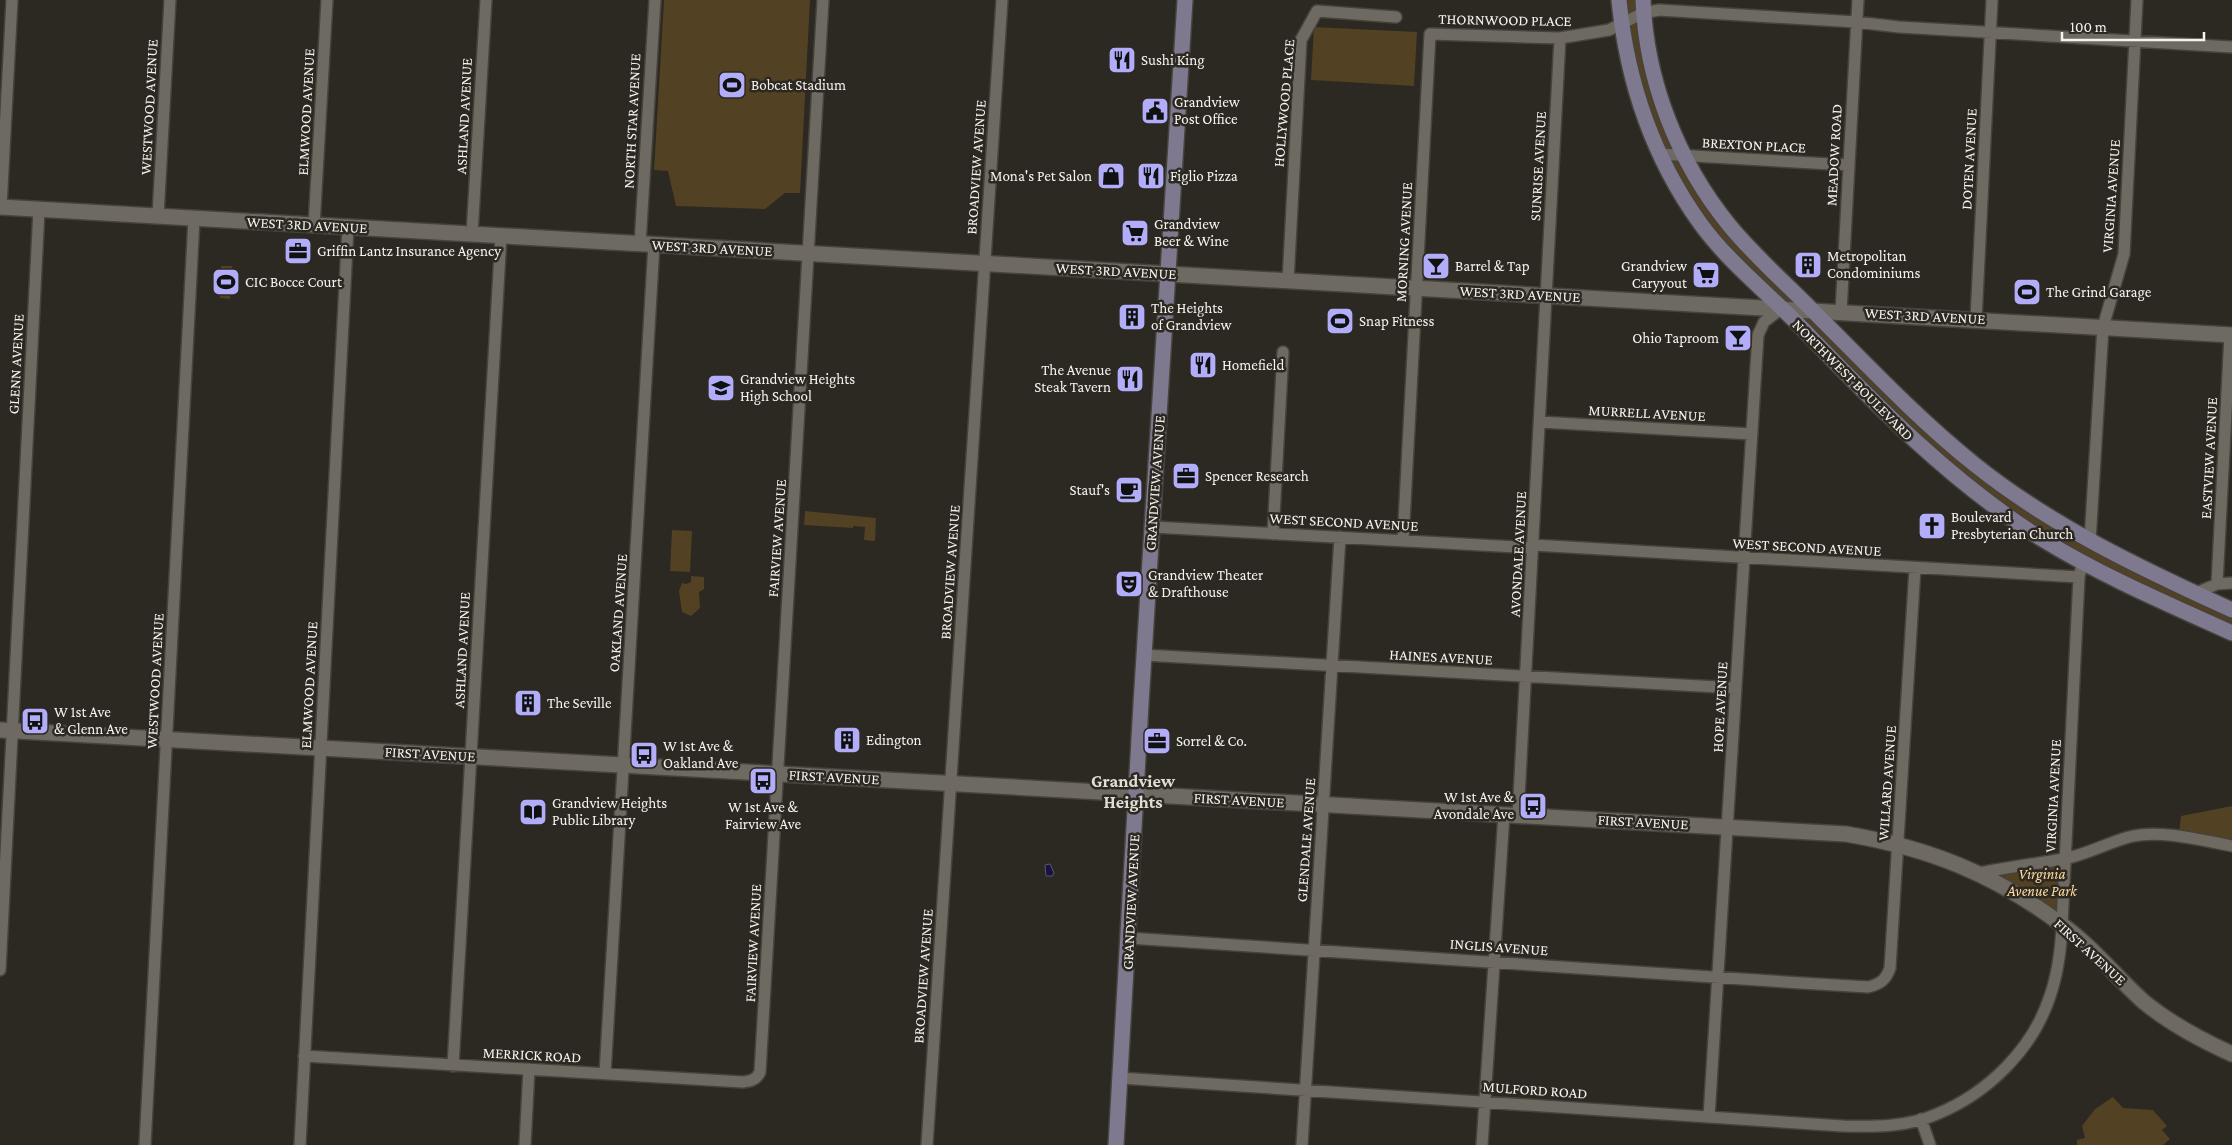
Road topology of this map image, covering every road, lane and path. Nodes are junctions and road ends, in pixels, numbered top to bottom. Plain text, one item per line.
1 (12, 0) edge
2 (170, 0) edge
3 (327, 0) edge
4 (486, 0) edge
5 (655, 0) edge
6 (823, 0) edge
7 (1002, 0) edge
8 (1185, 0) edge
9 (1619, 0) edge
10 (1858, 0) edge
11 (1992, 0) edge
12 (2137, 0) edge
13 (1643, 7) edge
14 (1396, 17) dead end
15 (1856, 22) junction
16 (1622, 25) junction
17 (1991, 32) junction
18 (1430, 34) joint
19 (1560, 38) junction
20 (2135, 40) junction
21 (2232, 47) edge
22 (1659, 154) junction
23 (1685, 156) junction
24 (1848, 165) junction
25 (1, 207) edge
26 (39, 210) junction
27 (158, 216) junction
28 (194, 219) junction
29 (314, 226) junction
30 (348, 228) junction
31 (472, 234) junction
32 (501, 236) junction
33 (647, 244) junction
34 (808, 253) junction
35 (985, 263) junction
36 (1168, 274) junction
37 (1288, 281) junction
38 (1416, 288) junction
39 (1547, 296) junction
40 (1782, 308) junction
41 (1812, 310) junction
42 (1841, 312) junction
43 (1976, 319) junction
44 (2103, 327) junction
45 (2231, 335) edge
46 (1283, 352) dead end
47 (1540, 422) junction
48 (1752, 434) junction
49 (1153, 527) junction
50 (1273, 534) junction
51 (1340, 537) junction
52 (2090, 540) junction
53 (1403, 541) junction
54 (1533, 547) junction
55 (1744, 558) junction
56 (2083, 561) junction
57 (1915, 568) junction
58 (2079, 577) junction
59 (2232, 583) edge
60 (2217, 584) junction
61 (2196, 593) junction
62 (2232, 610) edge
63 (2232, 633) edge
64 (1144, 655) junction
65 (1333, 665) junction
66 (1526, 677) junction
67 (1736, 688) junction
68 (6, 730) edge
69 (166, 740) junction
70 (320, 748) junction
71 (470, 757) junction
72 (623, 765) junction
73 (778, 774) junction
74 (952, 784) junction
75 (1136, 794) junction
76 (1324, 804) junction
77 (1511, 814) junction
78 (1728, 826) junction
79 (1898, 844) junction
80 (2232, 846) edge
81 (2065, 859) junction
82 (1980, 873) junction
83 (2062, 925) junction
84 (1129, 938) junction
85 (1314, 950) junction
86 (1494, 962) junction
87 (0, 970) edge
88 (1718, 977) junction
89 (1868, 987) joint
90 (2232, 1054) edge
91 (304, 1056) junction
92 (453, 1066) junction
93 (529, 1070) junction
94 (605, 1074) junction
95 (757, 1078) joint
96 (1120, 1078) junction
97 (1305, 1091) junction
98 (1485, 1102) junction
99 (1709, 1117) junction
100 (1921, 1120) junction
101 (145, 1145) edge
102 (300, 1145) edge
103 (525, 1145) edge
104 (927, 1145) edge
105 (1116, 1145) edge
106 (1302, 1145) edge
107 (1482, 1145) edge
108 (1930, 1145) edge

1 - 25 street
2 - 27 street, WESTWOOD AVENUE
3 - 29 street, ELMWOOD AVENUE
4 - 31 street, ASHLAND AVENUE
5 - 33 street, NORTH STAR AVENUE
6 - 34 street, FAIRVIEW AVENUE
7 - 35 street, BROADVIEW AVENUE
8 - 36 main road, GRANDVIEW AVENUE
9 - 16 main road, NORTHWEST BOULEVARD
10 - 15 street, MEADOW ROAD
11 - 17 street, DOTEN AVENUE
12 - 20 street, VIRGINIA AVENUE
13 - 15 street, THORNWOOD PLACE
13 - 16 street, THORNWOOD PLACE
13 - 23 main road, NORTHWEST BOULEVARD
14 - 37 street, HOLLYWOOD PLACE
15 - 17 street, THORNWOOD PLACE
15 - 24 street, MEADOW ROAD
16 - 19 street, THORNWOOD PLACE
16 - 22 main road, NORTHWEST BOULEVARD
17 - 20 street, THORNWOOD PLACE
17 - 43 street, DOTEN AVENUE
18 - 19 street, THORNWOOD PLACE
18 - 38 street, MORNING AVENUE
19 - 39 street, SUNRISE AVENUE
20 - 21 street, THORNWOOD PLACE
20 - 44 street, VIRGINIA AVENUE
22 - 23 street, BREXTON PLACE
22 - 40 main road, NORTHWEST BOULEVARD
23 - 24 street, BREXTON PLACE
23 - 41 main road, NORTHWEST BOULEVARD
24 - 42 street, MEADOW ROAD
25 - 26 street, WEST 3RD AVENUE
26 - 27 street, WEST 3RD AVENUE
26 - 68 street, GLENN AVENUE
27 - 28 street, WEST 3RD AVENUE
28 - 29 street, WEST 3RD AVENUE
28 - 69 street, WESTWOOD AVENUE
29 - 30 street, WEST 3RD AVENUE
30 - 31 street, WEST 3RD AVENUE
30 - 70 street, ELMWOOD AVENUE
31 - 32 street, WEST 3RD AVENUE
32 - 33 street, WEST 3RD AVENUE
32 - 71 street, ASHLAND AVENUE
33 - 34 street, WEST 3RD AVENUE
33 - 72 street, OAKLAND AVENUE
34 - 35 street, WEST 3RD AVENUE
34 - 73 street, FAIRVIEW AVENUE
35 - 36 street, WEST 3RD AVENUE
35 - 74 street, BROADVIEW AVENUE
36 - 37 street, WEST 3RD AVENUE
36 - 49 main road, GRANDVIEW AVENUE
37 - 38 street, WEST 3RD AVENUE
38 - 39 street, WEST 3RD AVENUE
38 - 53 street, MORNING AVENUE
39 - 40 street, WEST 3RD AVENUE
39 - 47 street, AVONDALE AVENUE
40 - 41 street, WEST 3RD AVENUE
40 - 48 street, HOPE AVENUE
40 - 56 main road, NORTHWEST BOULEVARD
41 - 42 street, WEST 3RD AVENUE
41 - 52 main road, NORTHWEST BOULEVARD
42 - 43 street, WEST 3RD AVENUE
43 - 44 street, WEST 3RD AVENUE
44 - 45 street, WEST 3RD AVENUE
44 - 52 street, VIRGINIA AVENUE
45 - 60 street, EASTVIEW AVENUE
46 - 50 street
47 - 48 street, MURRELL AVENUE
47 - 54 street, AVONDALE AVENUE
48 - 55 street, HOPE AVENUE
49 - 50 street, WEST SECOND AVENUE
49 - 64 main road, GRANDVIEW AVENUE
50 - 51 street, WEST SECOND AVENUE
51 - 53 street, WEST SECOND AVENUE
51 - 65 street, GLENDALE AVENUE
52 - 61 main road, NORTHWEST BOULEVARD
53 - 54 street, WEST SECOND AVENUE
54 - 55 street, WEST SECOND AVENUE
54 - 66 street, AVONDALE AVENUE
55 - 57 street, WEST SECOND AVENUE
55 - 67 street, HOPE AVENUE
56 - 58 street, VIRGINIA AVENUE
56 - 63 main road, NORTHWEST BOULEVARD
57 - 58 street, WEST SECOND AVENUE
57 - 79 street, WILLARD AVENUE
58 - 81 street, VIRGINIA AVENUE
59 - 60 street
60 - 61 street
61 - 62 main road, NORTHWEST BOULEVARD
64 - 65 street, HAINES AVENUE
64 - 75 main road, GRANDVIEW AVENUE
65 - 66 street, HAINES AVENUE
65 - 76 street, GLENDALE AVENUE
66 - 67 street, HAINES AVENUE
66 - 77 street, AVONDALE AVENUE
67 - 78 street, HOPE AVENUE
68 - 69 street, FIRST AVENUE
68 - 87 street, GLENN AVENUE
69 - 70 street, FIRST AVENUE
69 - 101 street, WESTWOOD AVENUE
70 - 71 street, FIRST AVENUE
70 - 91 street, ELMWOOD AVENUE
71 - 72 street, FIRST AVENUE
71 - 92 street, ASHLAND AVENUE
72 - 73 street, FIRST AVENUE
72 - 94 street, OAKLAND AVENUE
73 - 74 street, FIRST AVENUE
73 - 95 street, FAIRVIEW AVENUE
74 - 75 street, FIRST AVENUE
74 - 104 street, BROADVIEW AVENUE
75 - 76 street, FIRST AVENUE
75 - 84 main road, GRANDVIEW AVENUE
76 - 77 street, FIRST AVENUE
76 - 85 street, GLENDALE AVENUE
77 - 78 street, FIRST AVENUE
77 - 86 street, AVONDALE AVENUE
78 - 79 street, FIRST AVENUE
78 - 88 street, HOPE AVENUE
79 - 82 street, FIRST AVENUE
79 - 89 street, WILLARD AVENUE
80 - 81 street
81 - 82 street
81 - 83 street, VIRGINIA AVENUE
82 - 83 street, FIRST AVENUE
83 - 90 street, FIRST AVENUE
83 - 100 street, VIRGINIA AVENUE
84 - 85 street, INGLIS AVENUE
84 - 96 main road, GRANDVIEW AVENUE
85 - 86 street, INGLIS AVENUE
85 - 97 street, GLENDALE AVENUE
86 - 88 street, INGLIS AVENUE
86 - 98 street, AVONDALE AVENUE
88 - 89 street, INGLIS AVENUE
88 - 99 street, HOPE AVENUE
91 - 92 street, MERRICK ROAD
91 - 102 street, ELMWOOD AVENUE
92 - 93 street, MERRICK ROAD
93 - 94 street, MERRICK ROAD
93 - 103 street
94 - 95 street, MERRICK ROAD
96 - 97 street, MULFORD ROAD
96 - 105 main road, GRANDVIEW AVENUE
97 - 98 street, MULFORD ROAD
97 - 106 street, GLENDALE AVENUE
98 - 99 street, MULFORD ROAD
98 - 107 street, AVONDALE AVENUE
99 - 100 street, MULFORD ROAD
100 - 108 street

